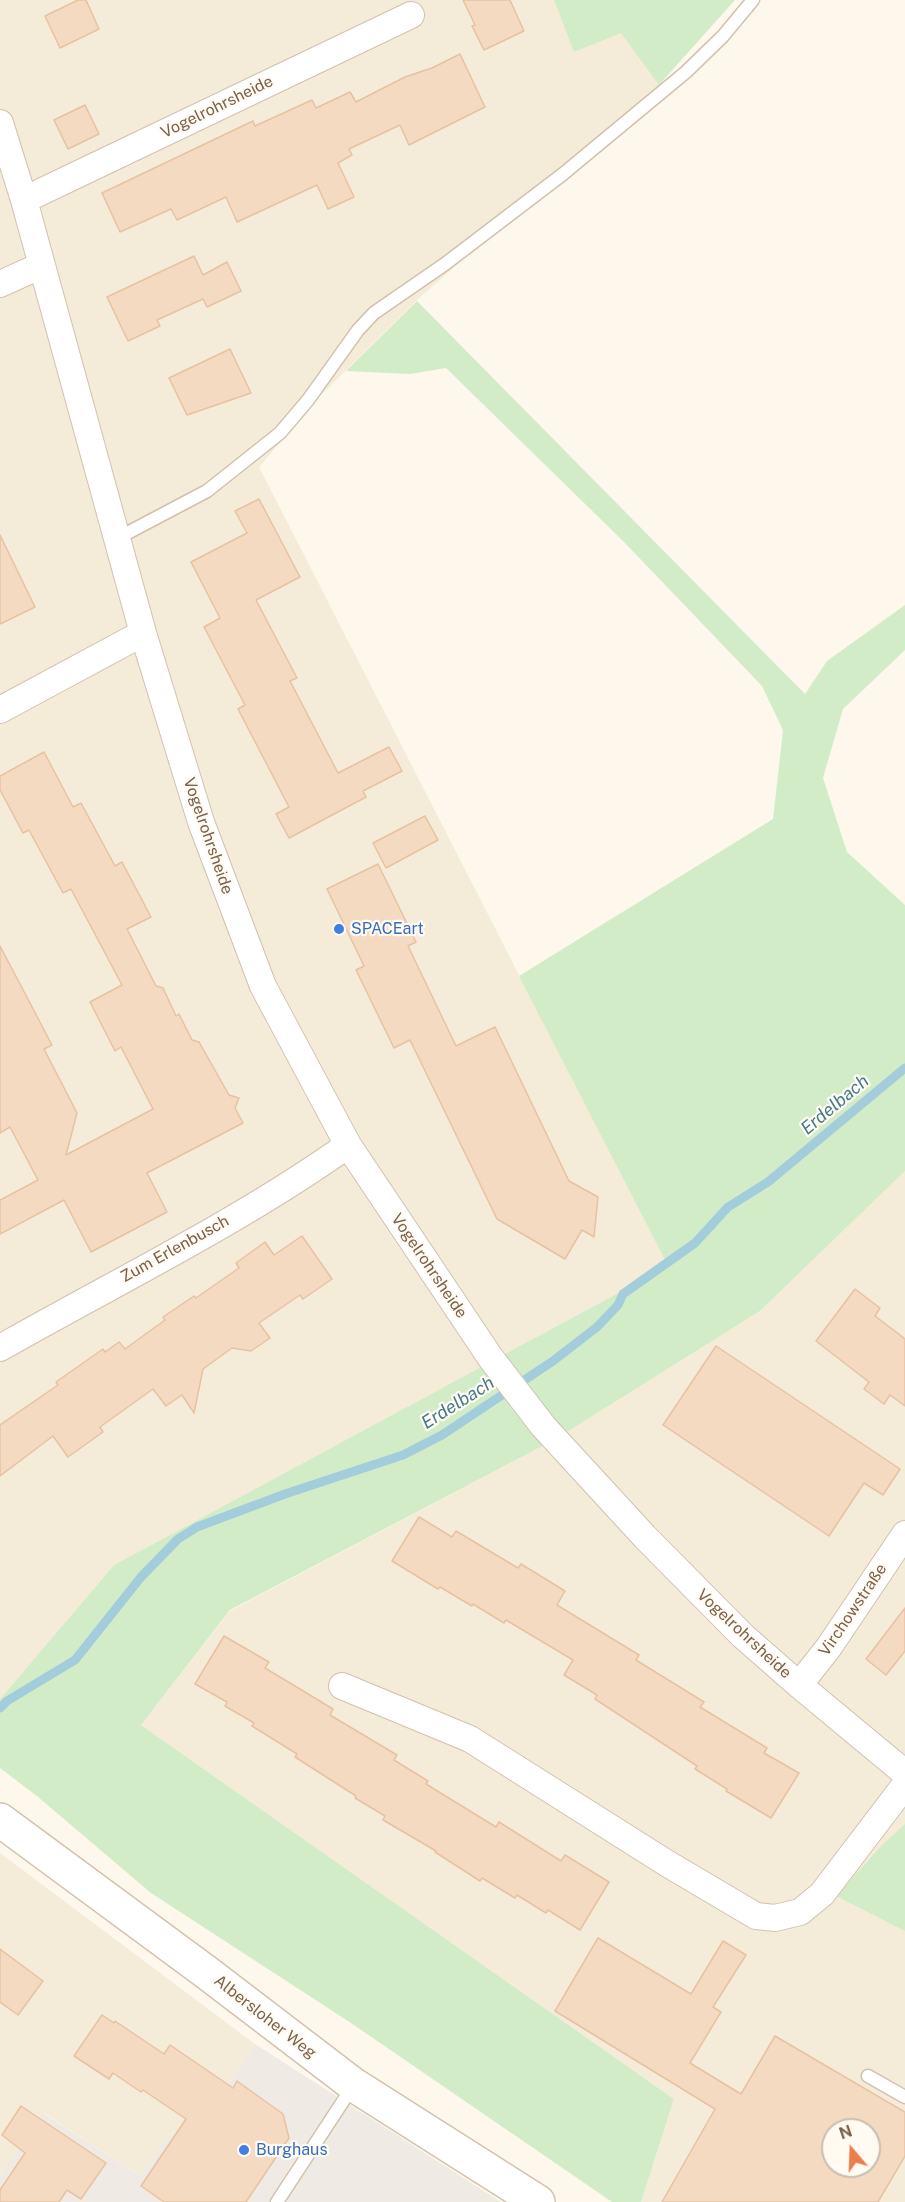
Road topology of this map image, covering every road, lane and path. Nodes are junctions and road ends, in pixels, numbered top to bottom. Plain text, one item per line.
1 (753, 0) edge
2 (411, 15) dead end
3 (0, 123) edge
4 (24, 200) junction
5 (40, 266) junction
6 (0, 284) edge
7 (116, 539) junction
8 (143, 633) junction
9 (0, 710) edge
10 (348, 1145) junction
11 (0, 1348) edge
12 (905, 1534) edge
13 (799, 1685) junction
14 (342, 1686) dead end
15 (905, 1773) edge
16 (905, 1785) edge
17 (0, 1820) edge
18 (868, 2076) dead end
19 (354, 2085) junction
20 (905, 2097) edge
21 (277, 2202) edge
22 (538, 2202) edge

1 - 7 lane
2 - 4 street, Vogelrohrsheide
3 - 4 street, Vogelrohrsheide
4 - 5 street, Vogelrohrsheide
5 - 6 street
5 - 7 street, Vogelrohrsheide
7 - 8 street, Vogelrohrsheide
8 - 9 street
8 - 10 street, Vogelrohrsheide
10 - 11 street, Zum Erlenbusch
10 - 13 street, Vogelrohrsheide
12 - 13 street, Virchowstraße
13 - 15 street, Vogelrohrsheide
14 - 16 street
17 - 19 main road, Albersloher Weg
18 - 20 lane
19 - 21 lane
19 - 22 main road, Albersloher Weg

